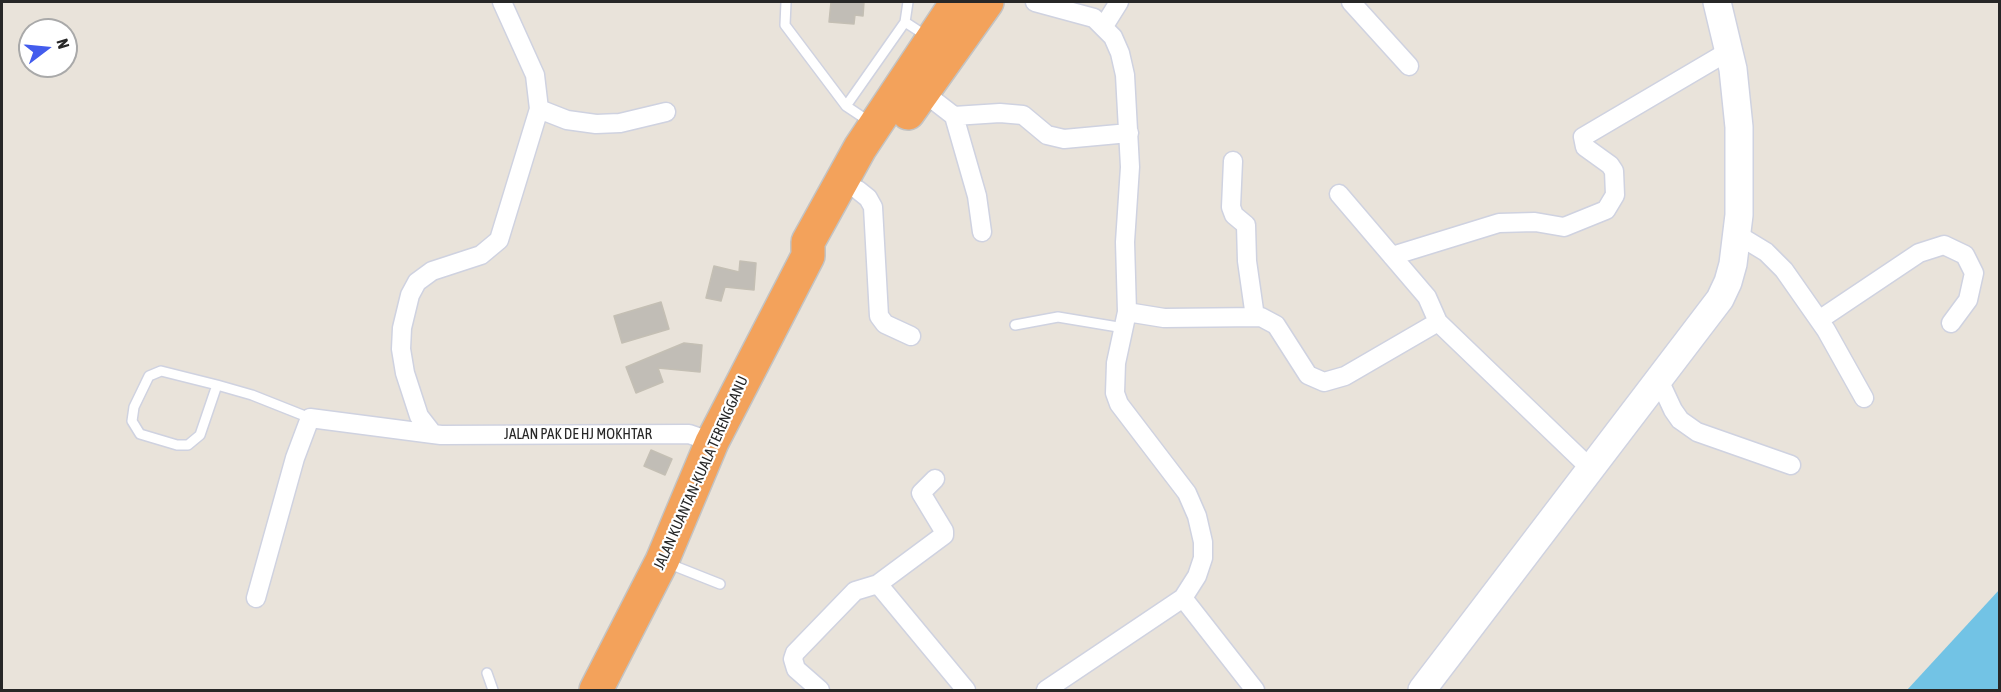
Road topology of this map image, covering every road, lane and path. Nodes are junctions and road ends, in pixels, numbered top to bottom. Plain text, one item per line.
1 (502, 2) edge
2 (786, 2) edge
3 (908, 2) edge
4 (957, 2) edge
5 (987, 2) edge
6 (1035, 2) edge
7 (1119, 2) edge
8 (1351, 2) edge
9 (1717, 2) edge
10 (1104, 26) junction
11 (918, 30) junction
12 (1729, 51) junction
13 (1409, 66) dead end
14 (923, 92) junction
15 (846, 106) junction
16 (539, 109) junction
17 (666, 112) dead end
18 (954, 116) junction
19 (875, 125) junction
20 (1129, 133) junction
21 (1233, 160) dead end
22 (858, 190) junction
23 (1339, 194) dead end
24 (982, 232) dead end
25 (1738, 235) junction
26 (808, 256) junction
27 (1392, 256) junction
28 (1255, 317) junction
29 (1126, 320) junction
30 (1819, 320) junction
31 (1438, 322) junction
32 (1951, 323) dead end
33 (1015, 325) dead end
34 (911, 336) dead end
35 (217, 386) junction
36 (1652, 390) junction
37 (1864, 398) dead end
38 (1672, 410) junction
39 (310, 418) junction
40 (437, 435) junction
41 (712, 442) junction
42 (1791, 465) dead end
43 (1591, 469) junction
44 (935, 479) dead end
45 (662, 561) junction
46 (720, 584) dead end
47 (878, 584) junction
48 (256, 598) dead end
49 (1183, 598) junction
50 (487, 673) dead end
51 (1432, 687) edge
52 (493, 690) edge
53 (596, 690) edge
54 (820, 690) edge
55 (966, 690) edge
56 (1046, 690) edge
57 (1255, 690) edge

1 - 16 street
2 - 15 lane
3 - 11 lane
4 - 11 highway, JALAN KUANTAN-KUALA TERENGGANU
5 - 14 highway, JALAN KUANTAN-KUALA TERENGGANU
6 - 10 street
7 - 10 street
8 - 13 street
9 - 12 street
10 - 20 street
11 - 15 lane
11 - 19 highway, JALAN KUANTAN-KUALA TERENGGANU
12 - 25 street
12 - 27 street
14 - 18 street
14 - 22 highway, JALAN KUANTAN-KUALA TERENGGANU
15 - 19 lane
16 - 17 street
16 - 40 street
18 - 20 street
18 - 24 street
19 - 26 highway, JALAN KUANTAN-KUALA TERENGGANU
20 - 29 street
21 - 28 street
22 - 26 highway, JALAN KUANTAN-KUALA TERENGGANU
22 - 34 street
23 - 27 street
25 - 30 street
25 - 36 street
26 - 41 highway, JALAN KUANTAN-KUALA TERENGGANU
27 - 31 street
28 - 29 street
28 - 31 street
29 - 33 lane
29 - 49 street
30 - 32 street
30 - 37 street
31 - 43 street
35 - 35 lane
35 - 39 lane
36 - 38 street
36 - 38 street
36 - 43 street
38 - 42 street
39 - 40 street, JALAN PAK DE HJ MOKHTAR
39 - 48 street
40 - 41 street, JALAN PAK DE HJ MOKHTAR
41 - 45 highway, JALAN KUANTAN-KUALA TERENGGANU
43 - 51 street
44 - 47 street
45 - 46 lane
45 - 53 highway, JALAN KUANTAN-KUALA TERENGGANU
47 - 54 street
47 - 55 street
49 - 56 street
49 - 57 street
50 - 52 lane

